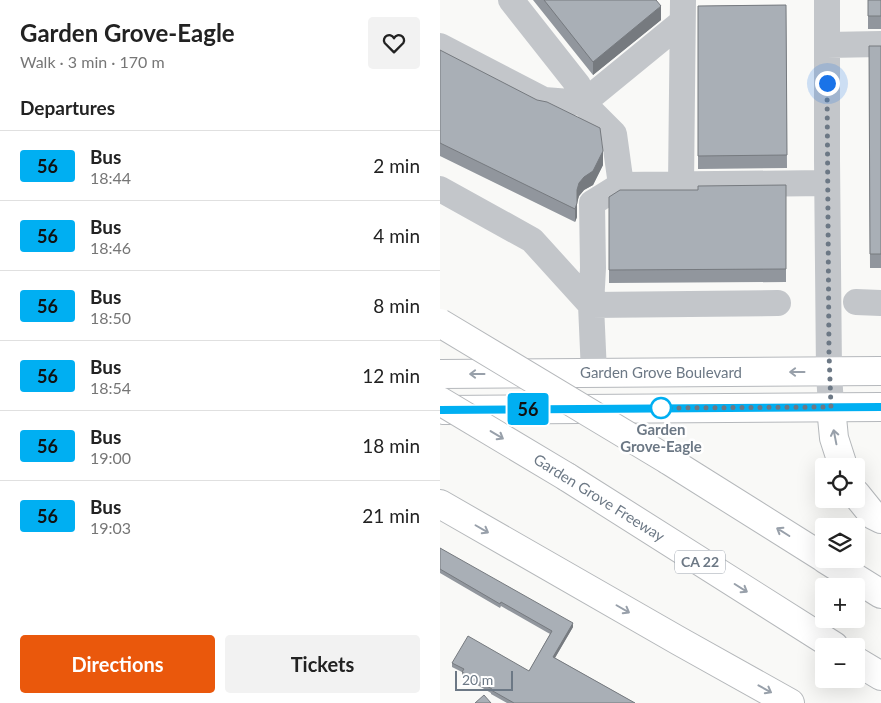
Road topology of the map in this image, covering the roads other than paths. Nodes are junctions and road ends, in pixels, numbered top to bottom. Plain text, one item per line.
1 (510, 0) edge
2 (827, 0) edge
3 (682, 11) edge
4 (881, 44) edge
5 (827, 45) junction
6 (440, 46) edge
7 (583, 103) junction
8 (827, 183) junction
9 (680, 185) junction
10 (621, 186) junction
11 (440, 189) edge
12 (778, 303) dead end
13 (592, 305) junction
14 (440, 323) edge
15 (881, 371) edge
16 (829, 372) junction
17 (594, 373) junction
18 (440, 374) edge
19 (440, 401) edge
20 (831, 407) junction
21 (881, 407) edge
22 (440, 410) edge
23 (840, 458) edge
24 (440, 504) edge
25 (865, 505) edge
26 (881, 520) edge
27 (815, 552) edge
28 (840, 568) edge
29 (881, 594) edge
30 (821, 638) edge
31 (865, 666) edge
32 (881, 676) edge
33 (790, 703) edge

1 - 7 street
2 - 5 street
3 - 7 street
3 - 9 street
4 - 5 street
5 - 8 street
6 - 7 street
7 - 10 street
8 - 9 street
8 - 16 street
9 - 10 street
10 - 13 street
11 - 13 street
12 - 13 street
13 - 17 street
27 -> 14 main road, bridge
15 - 16 main road, Garden Grove Boulevard
16 -> 17 main road, Garden Grove Boulevard
16 - 20 street
17 -> 18 main road, Garden Grove Boulevard
19 -> 30 main road, Garden Grove Freeway / CA 22, bridge
20 - 21 main road
20 - 22 main road
23 -> 20 main road
24 -> 33 main road
25 - 26 main road
28 - 29 main road
31 - 32 main road

